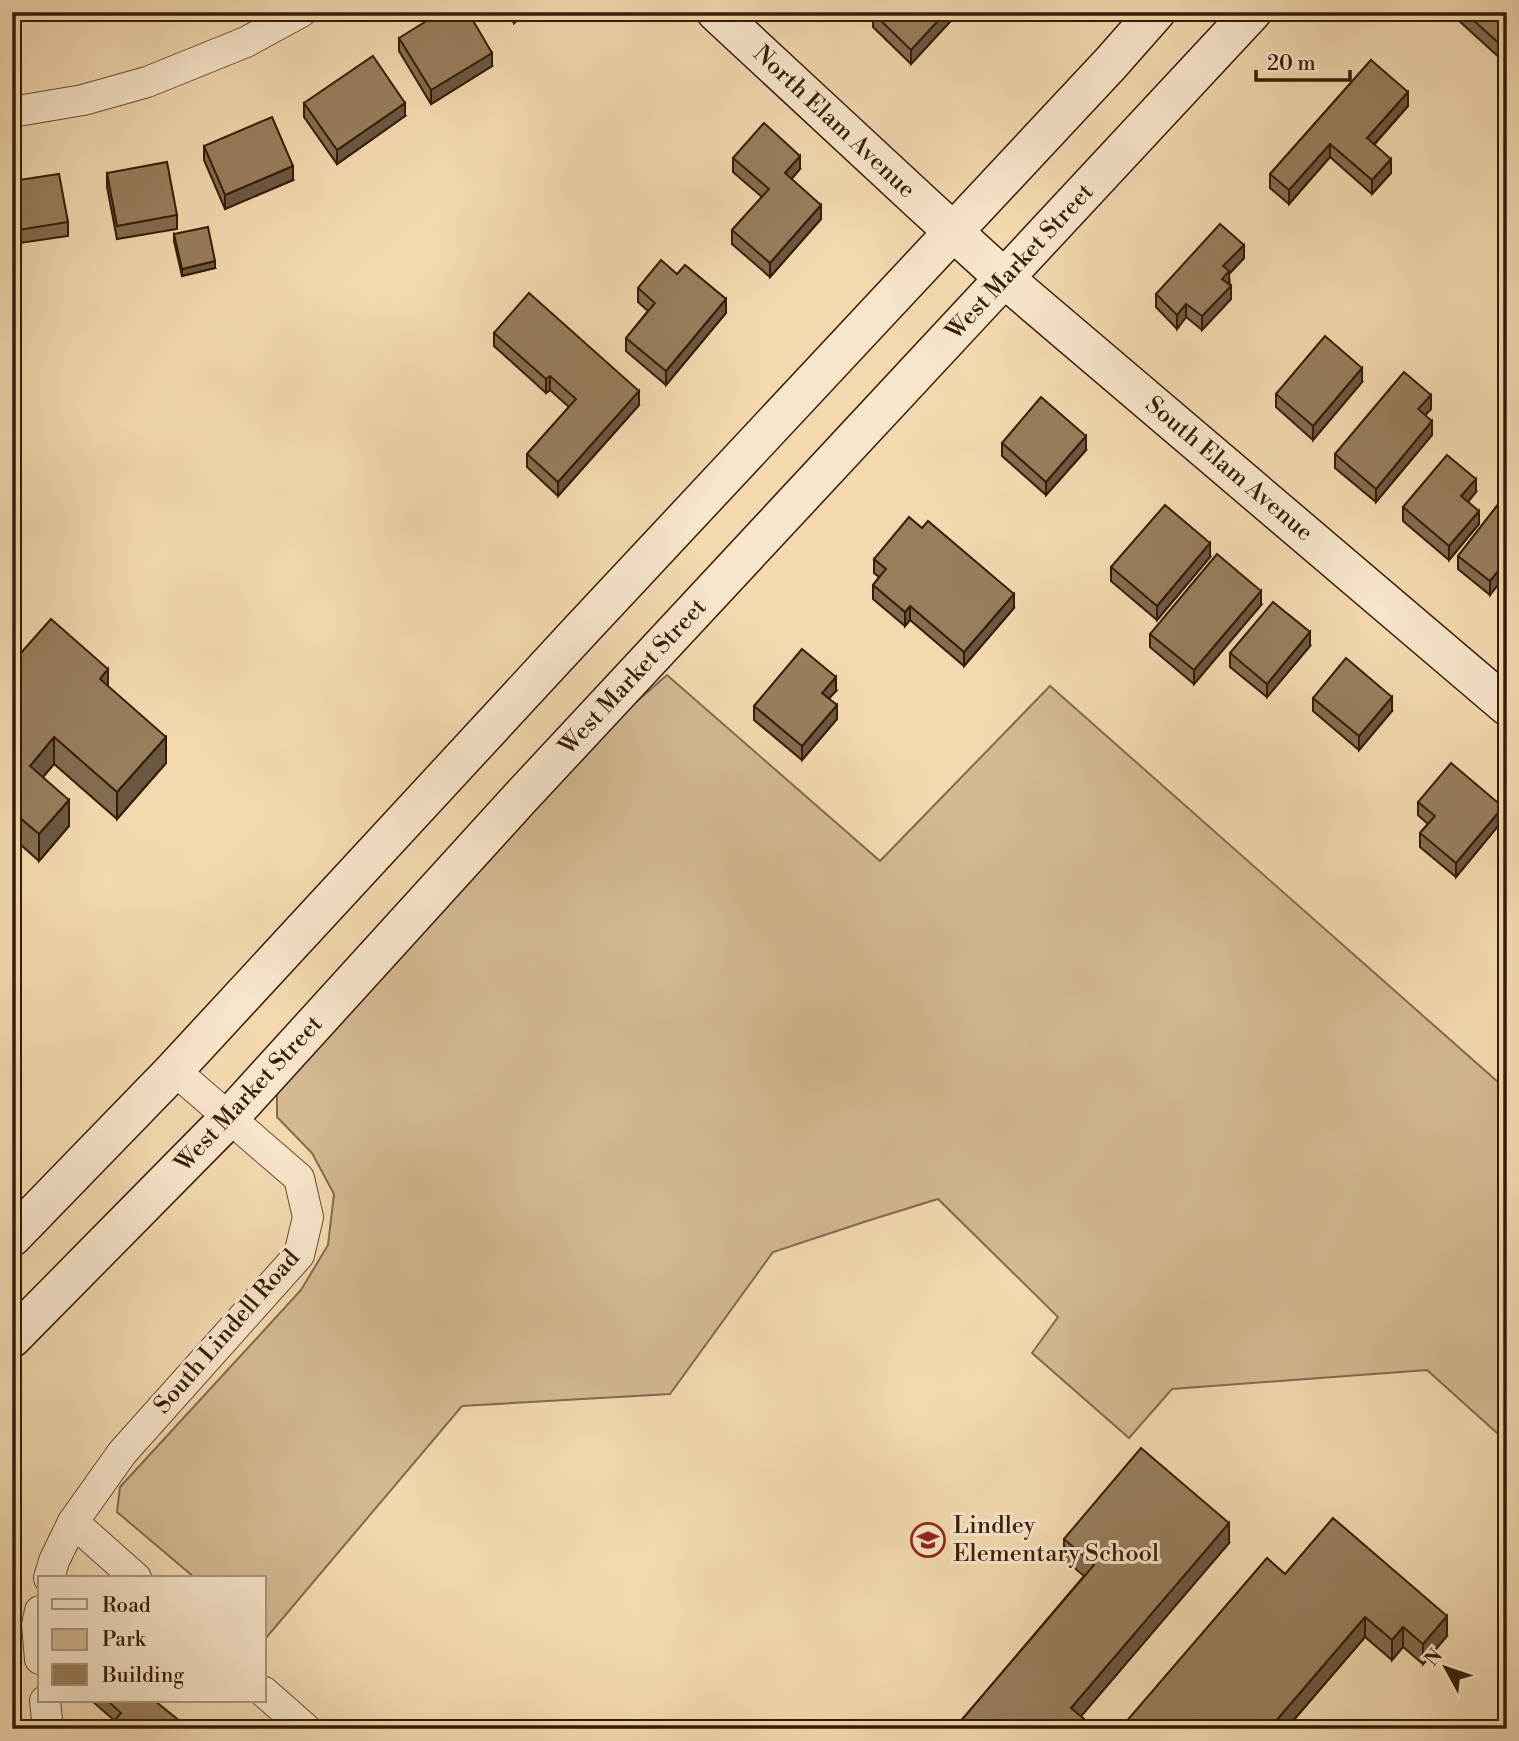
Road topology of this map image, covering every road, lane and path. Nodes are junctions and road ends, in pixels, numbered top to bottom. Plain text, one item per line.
1 (301, 12) edge
2 (716, 12) edge
3 (1156, 12) edge
4 (1252, 12) edge
5 (12, 111) edge
6 (952, 231) junction
7 (1004, 278) junction
8 (1505, 699) edge
9 (174, 1070) junction
10 (229, 1118) junction
11 (12, 1237) edge
12 (12, 1338) edge
13 (73, 1522) junction
14 (50, 1576) edge
15 (134, 1576) edge
16 (266, 1694) edge
17 (45, 1702) edge
18 (48, 1729) edge
19 (306, 1729) edge

1 - 5 street
2 - 6 main road, North Elam Avenue
3 - 6 main road
4 - 7 main road, West Market Street
6 - 7 main road, South Elam Avenue
6 - 9 main road
7 - 8 main road, South Elam Avenue
7 - 10 main road, West Market Street
9 - 10 street, South Lindell Road
9 - 11 main road
10 - 12 main road, West Market Street
10 - 13 street, South Lindell Road
13 - 14 street, South Lindell Road
13 - 15 street
16 - 19 street
17 - 18 street

